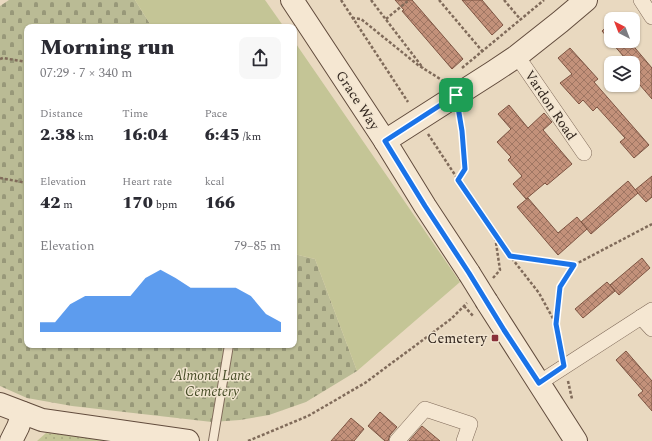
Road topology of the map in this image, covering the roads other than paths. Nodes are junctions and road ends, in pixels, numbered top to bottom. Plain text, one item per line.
1 (292, 0) edge
2 (586, 0) edge
3 (640, 0) edge
4 (652, 17) edge
5 (517, 56) junction
6 (385, 141) junction
7 (584, 153) dead end
8 (647, 313) edge
9 (652, 329) edge
10 (229, 348) edge
11 (539, 383) junction
12 (0, 404) edge
13 (22, 413) junction
14 (12, 441) edge
15 (188, 441) edge
16 (213, 441) edge
17 (397, 441) edge
18 (464, 441) edge
19 (576, 441) edge

1 - 6 street, Grace Way
2 - 5 street, Vardon Road
3 - 4 street
5 - 6 street, Vardon Road
5 - 7 street, Vardon Road
6 - 11 street, Grace Way, bridge
8 - 9 street
8 - 11 street
10 - 16 lane
11 - 19 street, Grace Way
12 - 13 street
13 - 14 street
13 - 15 street
17 - 18 street

